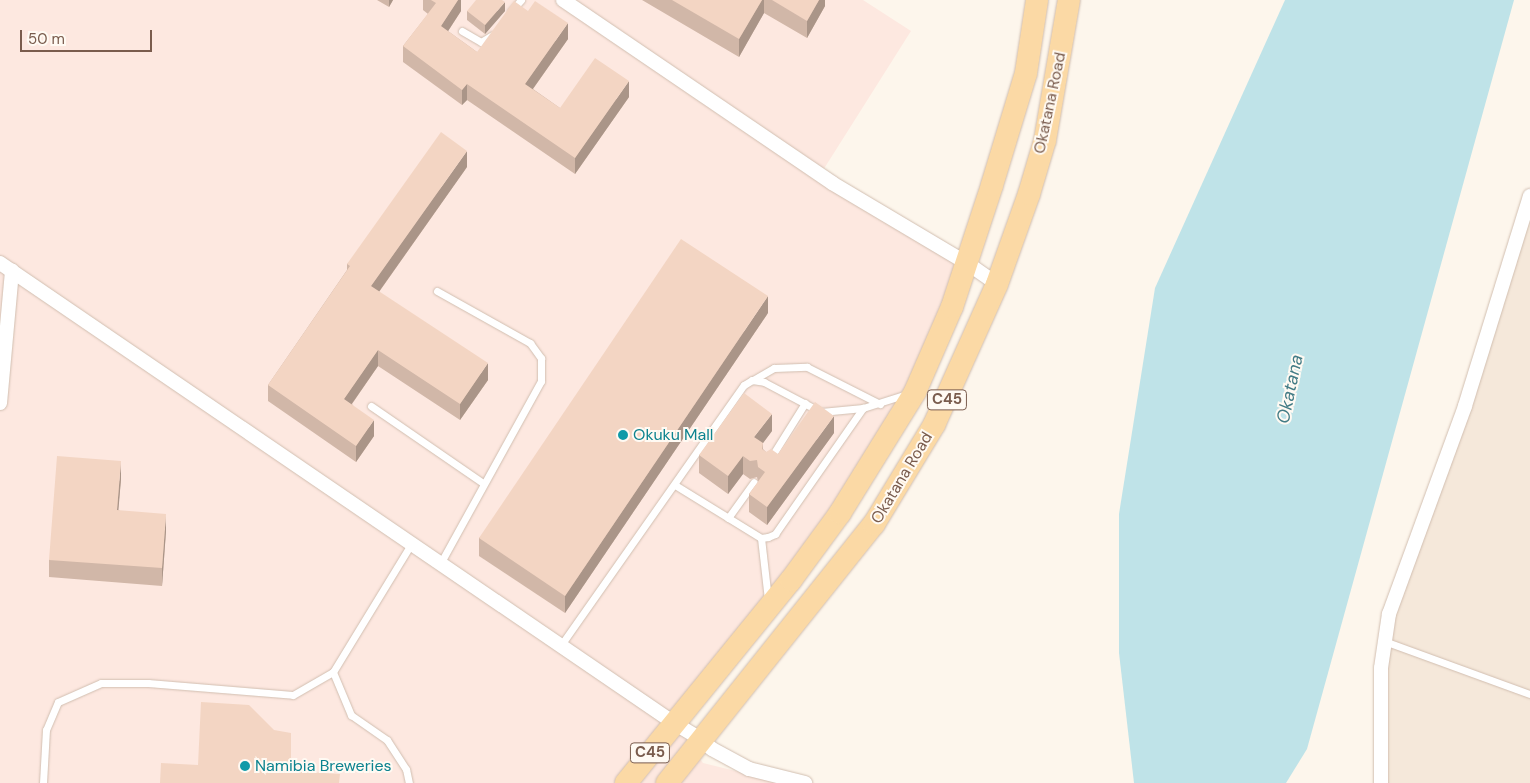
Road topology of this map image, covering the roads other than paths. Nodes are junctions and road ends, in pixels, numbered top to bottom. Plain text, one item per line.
1 (521, 0) edge
2 (563, 0) edge
3 (1037, 0) edge
4 (1069, 0) edge
5 (505, 19) edge
6 (499, 26) edge
7 (462, 31) dead end
8 (1530, 196) edge
9 (0, 263) edge
10 (967, 263) junction
11 (12, 271) junction
12 (997, 284) junction
13 (438, 291) dead end
14 (752, 380) junction
15 (915, 392) junction
16 (0, 403) edge
17 (805, 404) junction
18 (880, 404) junction
19 (371, 406) dead end
20 (863, 408) junction
21 (767, 464) edge
22 (754, 482) dead end
23 (483, 483) junction
24 (675, 485) junction
25 (728, 518) junction
26 (761, 538) junction
27 (411, 544) junction
28 (440, 564) junction
29 (770, 608) junction
30 (1384, 641) junction
31 (561, 645) junction
32 (333, 672) junction
33 (1530, 694) edge
34 (674, 724) junction
35 (702, 740) junction
36 (43, 783) edge
37 (409, 783) edge
38 (626, 783) edge
39 (667, 783) edge
40 (805, 783) edge
41 (1381, 783) edge

1 - 5 lane
2 - 10 street
3 - 10 main road, Okatana Road / C45
4 - 12 main road, Okatana Road / C45
6 - 7 lane
8 - 30 street
9 - 11 street
10 - 12 street
10 - 15 main road, Okatana Road / C45
11 - 16 street
11 - 27 street
12 - 35 main road, Okatana Road / C45
13 - 23 lane
14 - 17 lane
14 - 18 lane
14 - 24 lane
15 - 18 lane
15 - 29 main road, Okatana Road / C45
17 - 20 lane
17 - 21 lane
18 - 20 lane
19 - 23 lane
20 - 26 lane
22 - 25 lane
23 - 28 lane
24 - 25 lane
24 - 31 lane
25 - 26 lane
26 - 29 lane
27 - 28 street
27 - 32 lane
28 - 31 street
29 - 34 main road, Okatana Road / C45
30 - 33 lane
30 - 41 street
31 - 34 street
32 - 36 lane
32 - 37 lane
34 - 35 street
34 - 38 main road, C45
35 - 39 main road, C45
35 - 40 street

